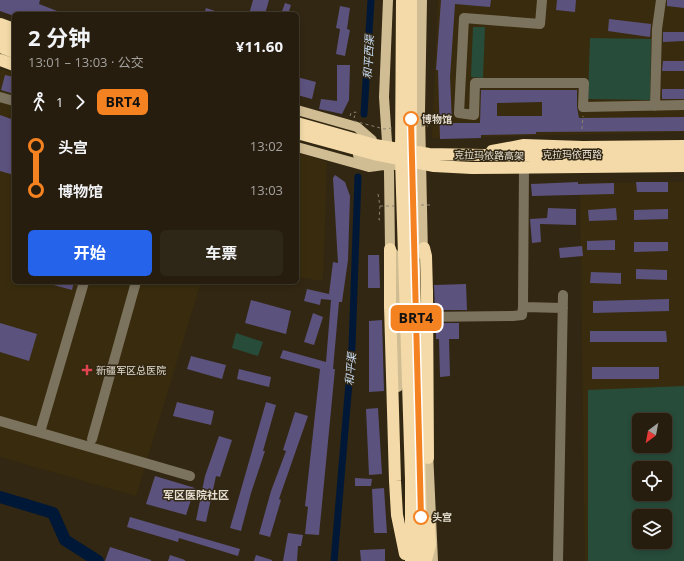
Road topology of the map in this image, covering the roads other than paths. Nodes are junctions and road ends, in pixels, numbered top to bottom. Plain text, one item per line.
1 (388, 0) edge
2 (402, 0) edge
3 (411, 0) edge
4 (422, 0) edge
5 (542, 0) edge
6 (661, 0) edge
7 (0, 24) edge
8 (12, 28) edge
9 (0, 32) edge
10 (0, 35) edge
11 (12, 37) edge
12 (12, 38) edge
13 (0, 48) edge
14 (12, 52) edge
15 (0, 60) edge
16 (12, 64) edge
17 (0, 97) edge
18 (12, 100) edge
19 (684, 105) edge
20 (655, 106) junction
21 (299, 111) edge
22 (299, 119) edge
23 (299, 124) edge
24 (299, 134) edge
25 (299, 138) edge
26 (372, 140) junction
27 (386, 142) junction
28 (684, 146) edge
29 (299, 148) edge
30 (421, 149) junction
31 (492, 151) junction
32 (684, 153) edge
33 (388, 164) junction
34 (684, 166) edge
35 (524, 167) junction
36 (422, 168) junction
37 (424, 248) junction
38 (390, 249) junction
39 (83, 284) edge
40 (135, 284) edge
41 (563, 295) dead end
42 (523, 307) junction
43 (563, 308) junction
44 (421, 317) junction
45 (0, 421) edge
46 (40, 432) junction
47 (92, 439) dead end
48 (190, 476) dead end
49 (400, 561) edge
50 (407, 561) edge
51 (411, 561) edge
52 (422, 561) edge
53 (425, 561) edge
54 (433, 561) edge
55 (558, 561) edge

1 - 27 main road
2 - 51 highway, bridge
3 - 52 highway, bridge
4 - 30 main road
5 - 20 street
6 - 20 street
7 - 8 highway
9 - 11 main road
10 - 12 highway
13 - 14 highway
15 - 16 highway
17 - 18 street
19 - 20 street
21 - 26 main road
22 - 26 main road, 克拉玛依西路
23 - 32 highway, 克拉玛依路高架, bridge
24 - 34 highway, 克拉玛依路高架, bridge
25 - 33 main road, 克拉玛依西路
26 - 27 main road, 克拉玛依西路
27 - 30 main road, 克拉玛依西路
27 - 33 main road
28 - 31 highway
29 - 33 main road
30 - 31 main road, 克拉玛依西路
30 - 36 main road
31 - 32 main road, 克拉玛依西路
33 - 36 main road, 克拉玛依西路
33 - 38 main road
34 - 35 main road, 克拉玛依西路
35 - 36 main road, 克拉玛依西路
35 - 42 street
36 - 37 main road
37 - 44 main road
37 - 53 highway, bridge
38 - 49 main road
38 - 50 highway, bridge
39 - 46 street
40 - 47 street
41 - 43 street
42 - 43 street
42 - 44 street
43 - 55 street
44 - 54 main road
45 - 46 street
46 - 48 street

